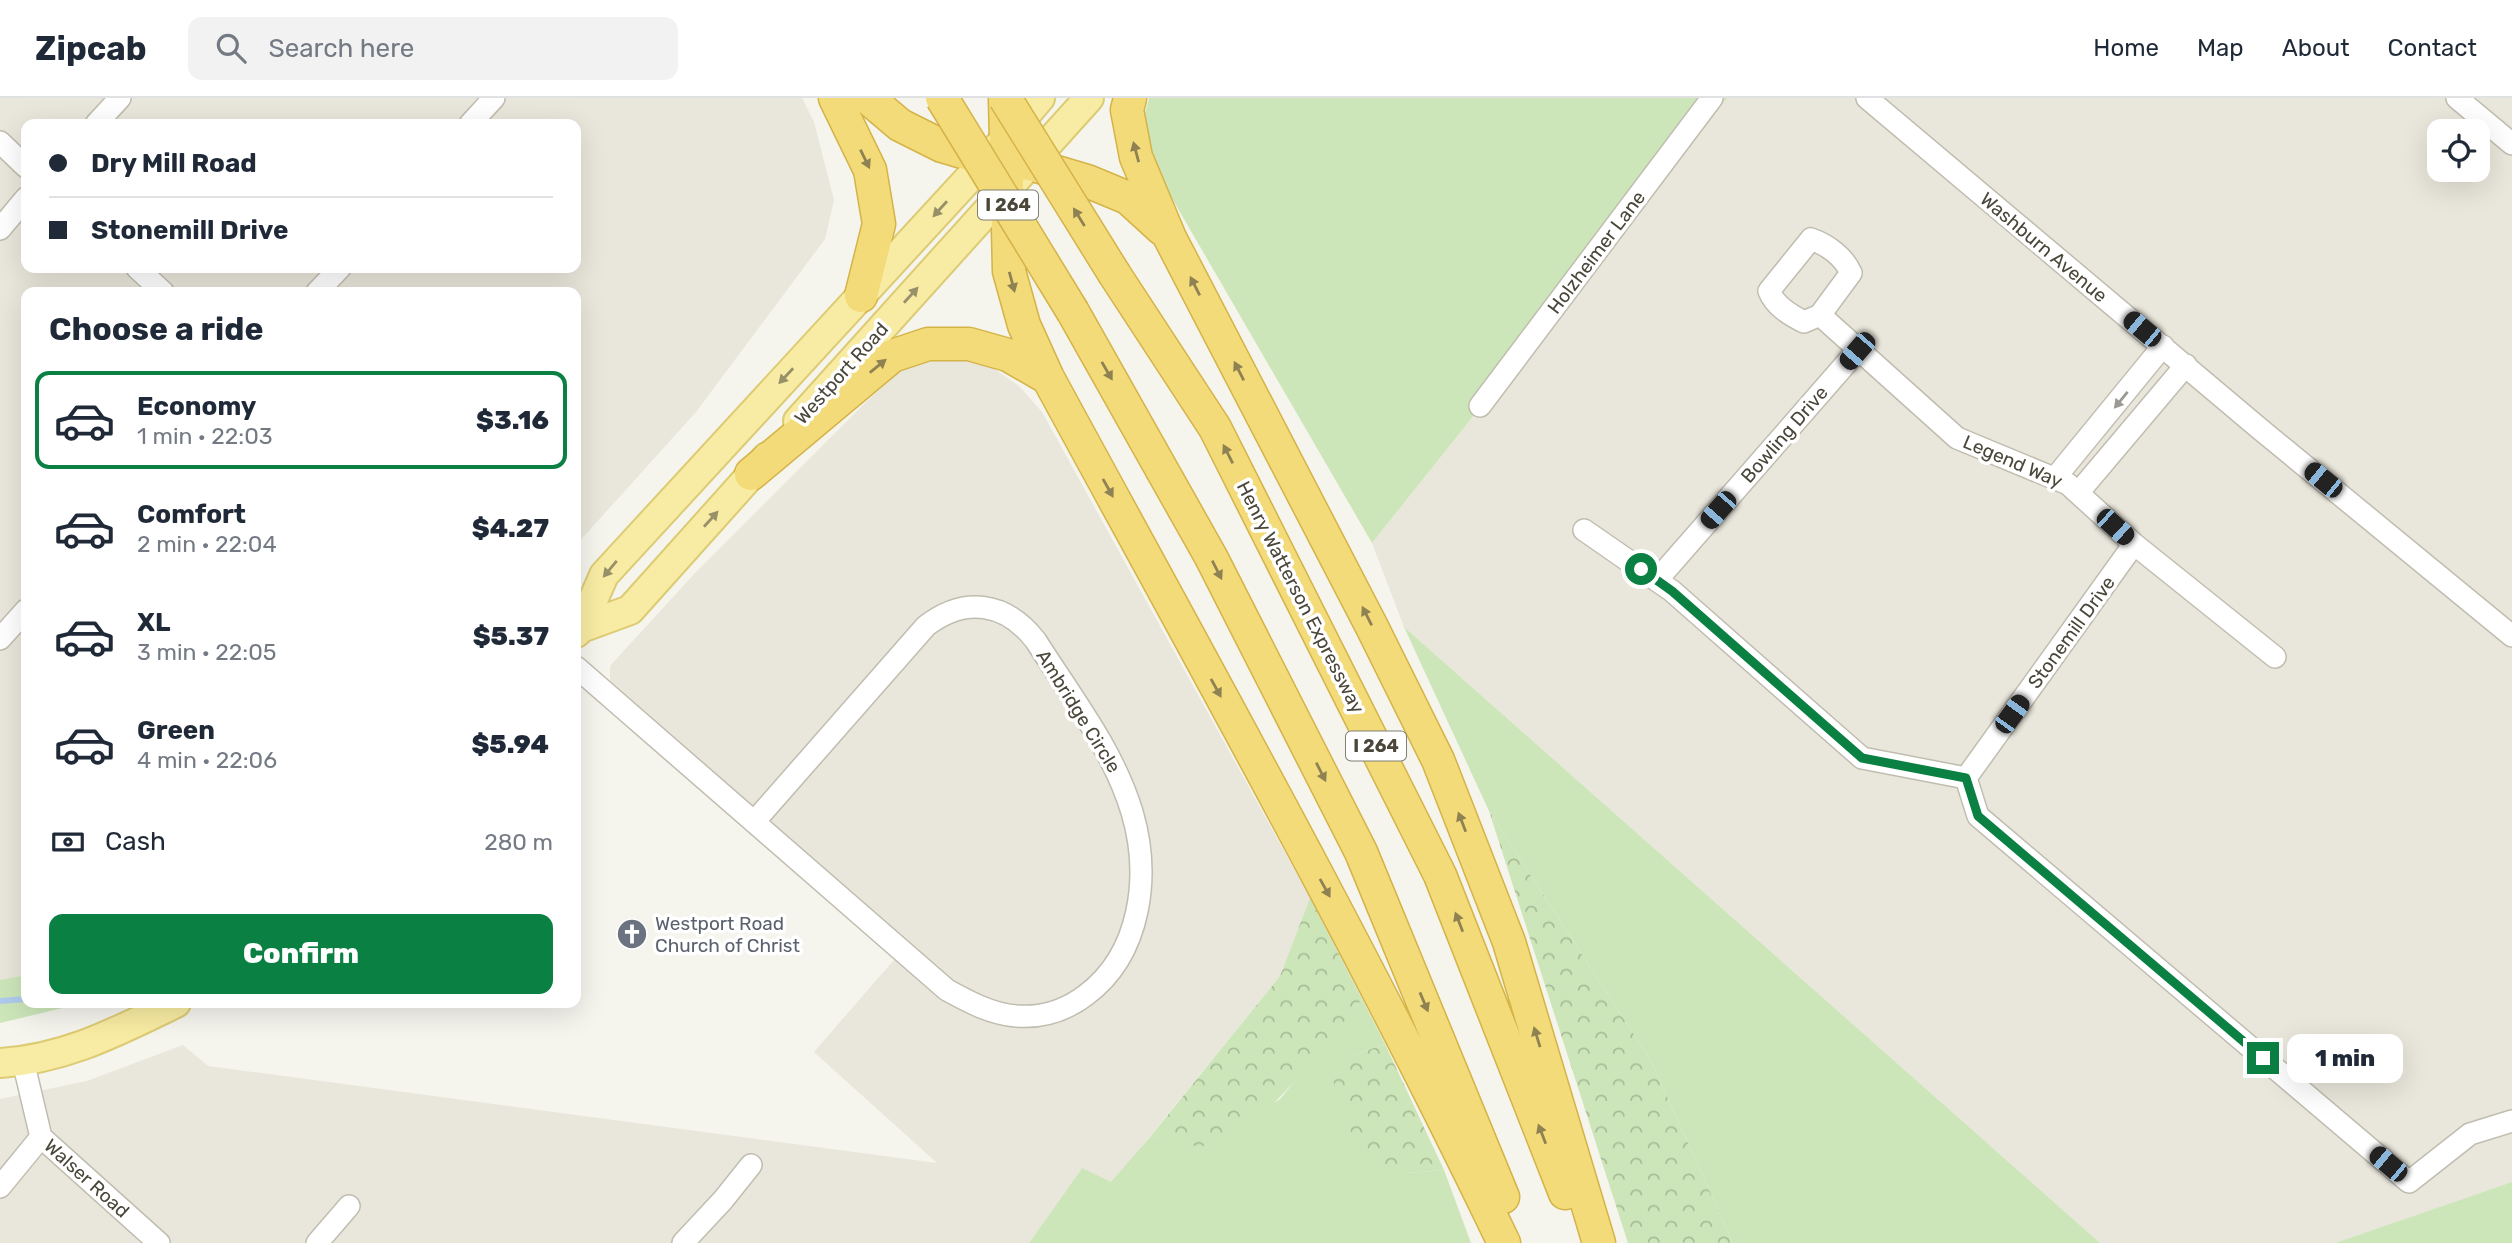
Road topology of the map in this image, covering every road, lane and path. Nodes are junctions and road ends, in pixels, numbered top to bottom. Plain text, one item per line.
1 (120, 98) edge
2 (494, 98) edge
3 (835, 98) edge
4 (867, 98) edge
5 (942, 98) edge
6 (1005, 98) edge
7 (1040, 98) edge
8 (1089, 98) edge
9 (1130, 98) edge
10 (1712, 98) edge
11 (1867, 98) edge
12 (2457, 98) edge
13 (101, 119) edge
14 (475, 119) edge
15 (0, 142) edge
16 (2512, 144) edge
17 (21, 162) edge
18 (1007, 162) junction
19 (21, 204) edge
20 (0, 229) edge
21 (1170, 237) junction
22 (142, 273) edge
23 (335, 273) edge
24 (157, 287) edge
25 (322, 287) edge
26 (861, 296) junction
27 (1820, 315) dead end
28 (2163, 346) junction
29 (1857, 351) junction
30 (2186, 365) junction
31 (1048, 378) junction
32 (1480, 407) dead end
33 (751, 474) junction
34 (2055, 478) junction
35 (2078, 493) junction
36 (1584, 530) dead end
37 (2134, 544) junction
38 (1657, 580) junction
39 (21, 616) edge
40 (581, 624) edge
41 (581, 629) edge
42 (2512, 636) edge
43 (0, 639) edge
44 (2275, 657) dead end
45 (581, 671) edge
46 (1966, 778) junction
47 (754, 822) junction
48 (165, 1008) edge
49 (12, 1062) edge
50 (2512, 1121) edge
51 (41, 1137) junction
52 (751, 1165) dead end
53 (0, 1186) edge
54 (349, 1206) dead end
55 (159, 1243) edge
56 (317, 1243) edge
57 (683, 1243) edge
58 (1504, 1243) edge
59 (1521, 1243) edge
60 (1584, 1243) edge
61 (1599, 1243) edge

1 - 13 street
2 - 14 street
3 -> 26 highway
4 - 18 highway
5 -> 59 highway, I 264, bridge
6 - 18 highway
60 -> 6 highway, Henry Watterson Expressway / I 264, bridge
7 - 18 main road, Westport Road
8 - 18 main road, Westport Road
21 -> 9 highway
10 - 32 street, Holzheimer Lane
11 - 28 street, Washburn Avenue
12 - 16 street
15 - 17 street
18 - 21 highway
18 -> 26 main road, Westport Road
18 -> 31 highway
33 -> 18 main road, Westport Road
19 - 20 street
61 -> 21 highway
22 - 24 street
23 - 25 street
26 -> 40 main road, Westport Road
27 - 29 street, Legend Way
28 - 30 street, Washburn Avenue
28 -> 34 street
29 - 34 street, Legend Way
29 - 38 street, Bowling Drive
30 - 35 street
30 - 42 street, Washburn Avenue
33 -> 31 highway
31 -> 58 highway
41 -> 33 main road, Westport Road
34 - 35 street, Legend Way
35 - 37 street, Legend Way
36 - 38 street
37 - 44 street, Legend Way
37 - 46 street, Stonemill Drive
38 - 46 street
39 - 43 street
45 - 47 street, Ambridge Circle
46 - 50 street
47 - 47 street, Ambridge Circle
48 - 49 main road
49 - 51 street, Walser Road
51 - 53 street
51 - 55 street, Walser Road
52 - 57 street
54 - 56 street

